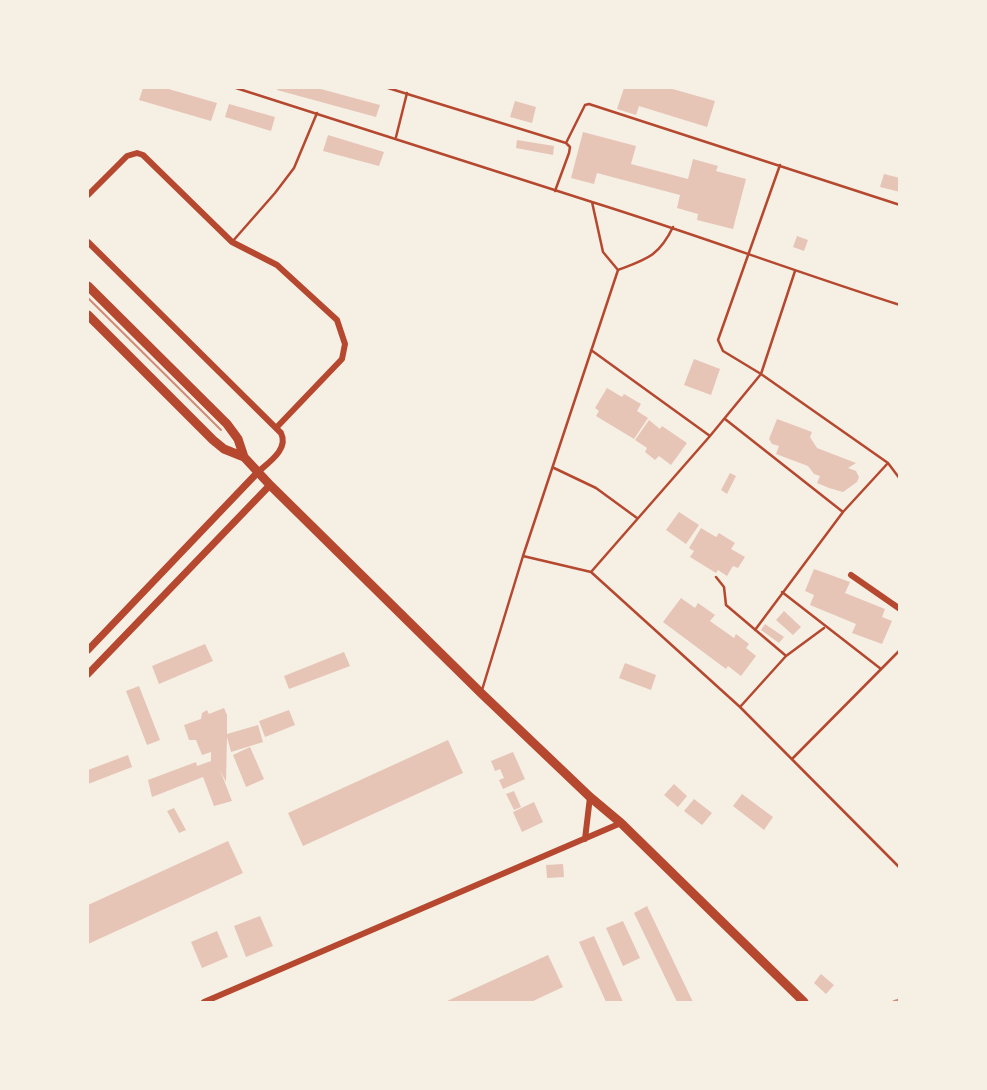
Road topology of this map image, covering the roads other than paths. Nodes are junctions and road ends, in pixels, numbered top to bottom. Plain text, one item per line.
1 (236, 88) edge
2 (388, 88) edge
3 (407, 93) junction
4 (317, 113) junction
5 (396, 138) junction
6 (566, 142) junction
7 (780, 165) junction
8 (555, 191) junction
9 (88, 195) edge
10 (592, 202) junction
11 (900, 205) edge
12 (673, 227) junction
13 (88, 242) edge
14 (232, 242) junction
15 (748, 254) junction
16 (618, 270) junction
17 (794, 271) junction
18 (88, 286) edge
19 (900, 306) edge
20 (88, 315) edge
21 (592, 350) junction
22 (761, 374) junction
23 (725, 419) junction
24 (276, 428) junction
25 (710, 436) junction
26 (244, 457) junction
27 (888, 463) junction
28 (554, 468) junction
29 (258, 472) junction
30 (900, 478) edge
31 (270, 485) junction
32 (843, 512) junction
33 (637, 518) junction
34 (523, 556) junction
35 (591, 572) junction
36 (850, 575) dead end
37 (716, 577) dead end
38 (782, 592) junction
39 (900, 609) edge
40 (825, 628) junction
41 (755, 630) junction
42 (88, 650) edge
43 (900, 650) edge
44 (786, 656) junction
45 (881, 669) junction
46 (88, 674) edge
47 (481, 693) junction
48 (740, 707) junction
49 (792, 758) junction
50 (590, 797) junction
51 (621, 823) junction
52 (584, 839) junction
53 (900, 868) edge
54 (204, 1003) edge
55 (804, 1003) edge

1 - 4 lane
2 - 3 lane
3 - 5 lane
3 - 6 lane
4 - 5 lane
4 - 14 lane
5 - 8 lane
6 - 7 lane
6 - 8 lane
7 - 11 lane
7 - 15 lane
8 - 10 lane
9 - 14 street
10 - 12 lane
10 - 16 lane
12 - 15 lane
12 - 16 lane
13 - 24 street
14 - 24 street
15 - 17 lane
15 - 22 lane
16 - 21 lane
17 - 19 lane
17 - 22 lane
18 - 26 main road
20 - 26 main road
21 - 25 lane
21 - 28 lane
22 - 23 lane
22 - 27 lane
23 - 25 lane
23 - 32 lane
24 - 29 street
25 - 33 lane
26 - 29 main road
27 - 30 lane
27 - 32 lane
28 - 33 lane
28 - 34 lane
29 - 31 main road
29 - 42 street
31 - 46 street
31 - 47 main road
32 - 38 lane
33 - 35 lane
34 - 35 lane
34 - 47 lane
35 - 48 lane
36 - 39 street
37 - 41 lane
38 - 40 lane
38 - 41 lane
40 - 44 lane
40 - 45 lane
41 - 44 lane
43 - 45 lane
44 - 48 lane
45 - 49 lane
47 - 50 main road
48 - 49 lane
49 - 53 lane
50 - 51 main road
50 - 52 street
51 - 52 street
51 - 55 main road
52 - 54 street

